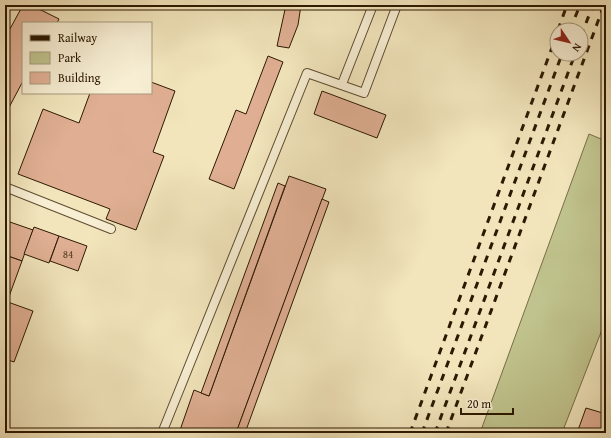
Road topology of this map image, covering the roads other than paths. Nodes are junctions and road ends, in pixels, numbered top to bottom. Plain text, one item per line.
1 (373, 5) edge
2 (397, 5) edge
3 (342, 84) junction
4 (5, 187) edge
5 (111, 229) dead end
6 (162, 433) edge

1 - 3 lane
2 - 3 lane
3 - 6 lane
4 - 5 lane

